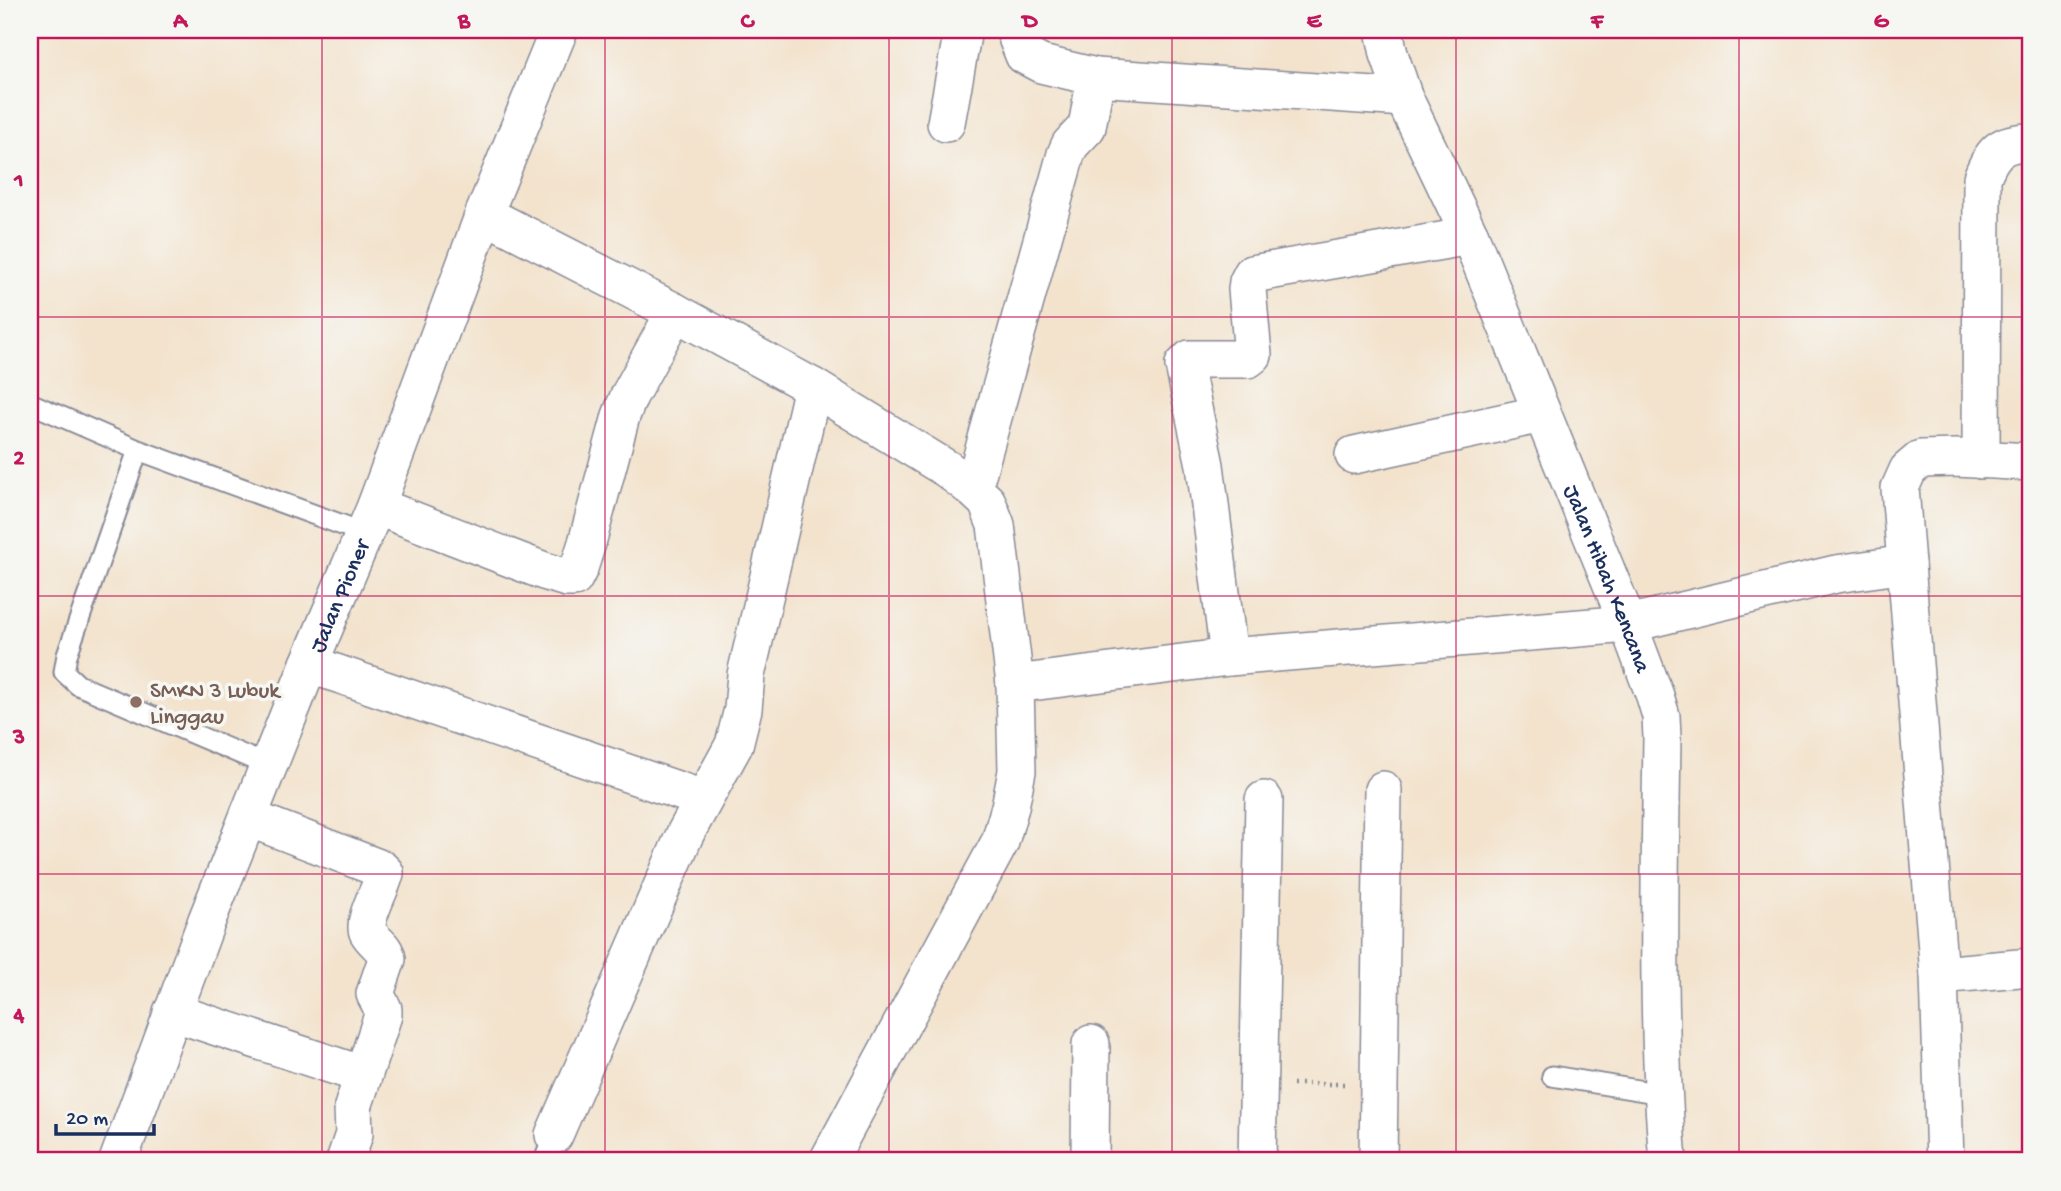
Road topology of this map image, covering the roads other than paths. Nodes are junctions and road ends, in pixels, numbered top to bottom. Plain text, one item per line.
1 (559, 30) edge
2 (963, 30) edge
3 (1384, 30) edge
4 (1016, 32) edge
5 (1096, 76) junction
6 (1404, 98) junction
7 (946, 123) dead end
8 (2031, 142) edge
9 (484, 214) junction
10 (1470, 236) junction
11 (675, 312) junction
12 (813, 387) junction
13 (30, 403) edge
14 (1542, 414) junction
15 (138, 450) junction
16 (1354, 455) dead end
17 (1981, 460) junction
18 (2031, 462) edge
19 (973, 489) junction
20 (370, 519) junction
21 (1906, 564) junction
22 (1628, 624) junction
23 (1229, 657) junction
24 (309, 664) junction
25 (1015, 684) junction
26 (269, 766) junction
27 (1383, 790) dead end
28 (703, 799) junction
29 (1264, 800) dead end
30 (248, 818) junction
31 (2031, 967) edge
32 (1939, 975) junction
33 (172, 1012) junction
34 (1091, 1044) dead end
35 (363, 1075) junction
36 (1552, 1076) dead end
37 (1662, 1094) junction
38 (550, 1148) edge
39 (118, 1161) edge
40 (345, 1161) edge
41 (828, 1161) edge
42 (1090, 1161) edge
43 (1257, 1161) edge
44 (1378, 1161) edge
45 (1668, 1161) edge
46 (1945, 1161) edge

1 - 9 street, Jalan Pioner
2 - 4 street
2 - 7 street
3 - 6 street, Jalan Hibah Kencana
4 - 5 street
5 - 6 street
5 - 19 street
6 - 10 street, Jalan Hibah Kencana
8 - 17 street
9 - 11 street
9 - 20 street, Jalan Pioner
10 - 14 street, Jalan Hibah Kencana
10 - 23 street
11 - 12 street
11 - 20 street
12 - 19 street
12 - 28 street
13 - 15 lane
14 - 16 street
14 - 22 street, Jalan Hibah Kencana
15 - 20 lane
15 - 26 lane
17 - 18 street
17 - 21 street
19 - 25 street
20 - 24 street, Jalan Pioner
21 - 22 street
21 - 32 street
22 - 23 street
22 - 37 street, Jalan Hibah Kencana
23 - 25 street
24 - 26 street, Jalan Pioner
24 - 28 street
25 - 41 street
26 - 30 street, Jalan Pioner
27 - 44 street
28 - 38 street
29 - 43 street
30 - 33 street, Jalan Pioner
30 - 35 street
31 - 32 street
32 - 46 street
33 - 35 street
33 - 39 street, Jalan Pioner
34 - 42 street
35 - 40 street
36 - 37 lane
37 - 45 street, Jalan Hibah Kencana

